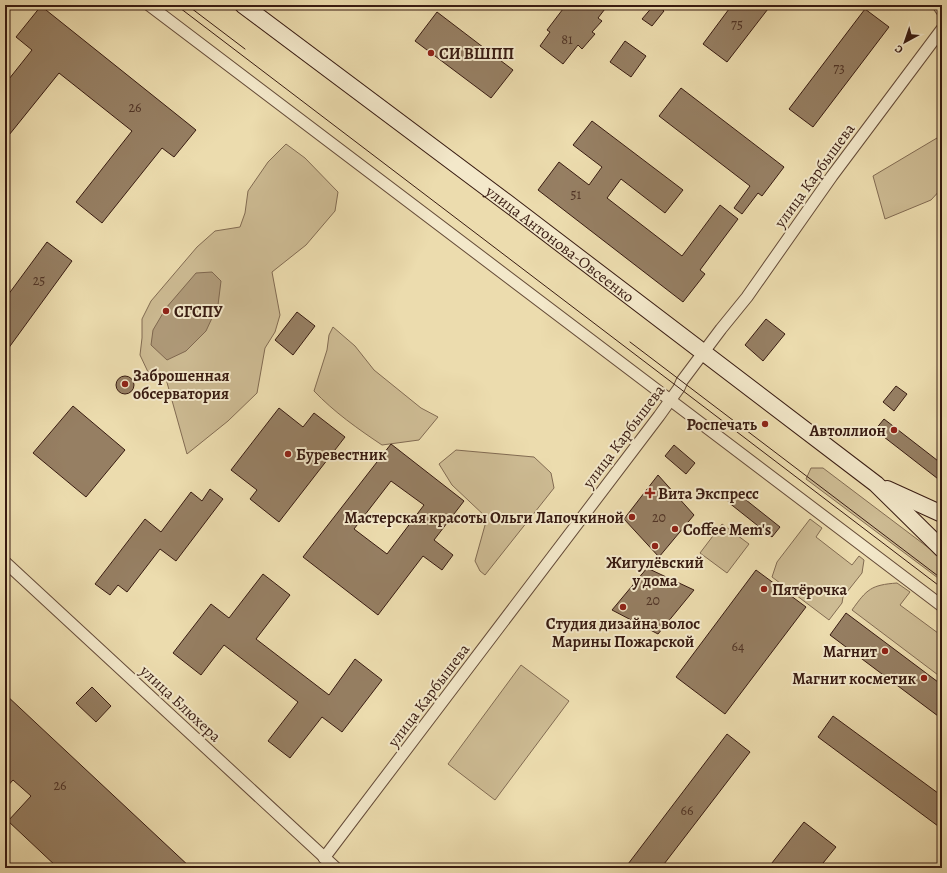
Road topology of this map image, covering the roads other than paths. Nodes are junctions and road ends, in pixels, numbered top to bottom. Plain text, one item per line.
1 (149, 5) edge
2 (244, 5) edge
3 (938, 5) edge
4 (942, 11) edge
5 (942, 29) edge
6 (703, 354) junction
7 (671, 400) junction
8 (876, 484) junction
9 (942, 514) edge
10 (942, 549) edge
11 (5, 562) edge
12 (942, 606) edge
13 (324, 858) junction
14 (336, 868) edge

1 - 7 street
2 - 6 main road, улица Антонова-Овсеенко
3 - 4 street
5 - 6 street, улица Карбышева
6 - 7 street, улица Карбышева
6 - 8 main road, улица Антонова-Овсеенко
7 - 12 street
7 - 13 street, улица Карбышева
8 - 9 main road, улица Антонова-Овсеенко
8 - 10 main road, улица Антонова-Овсеенко
11 - 13 street, улица Блюхера
13 - 14 street, улица Блюхера

